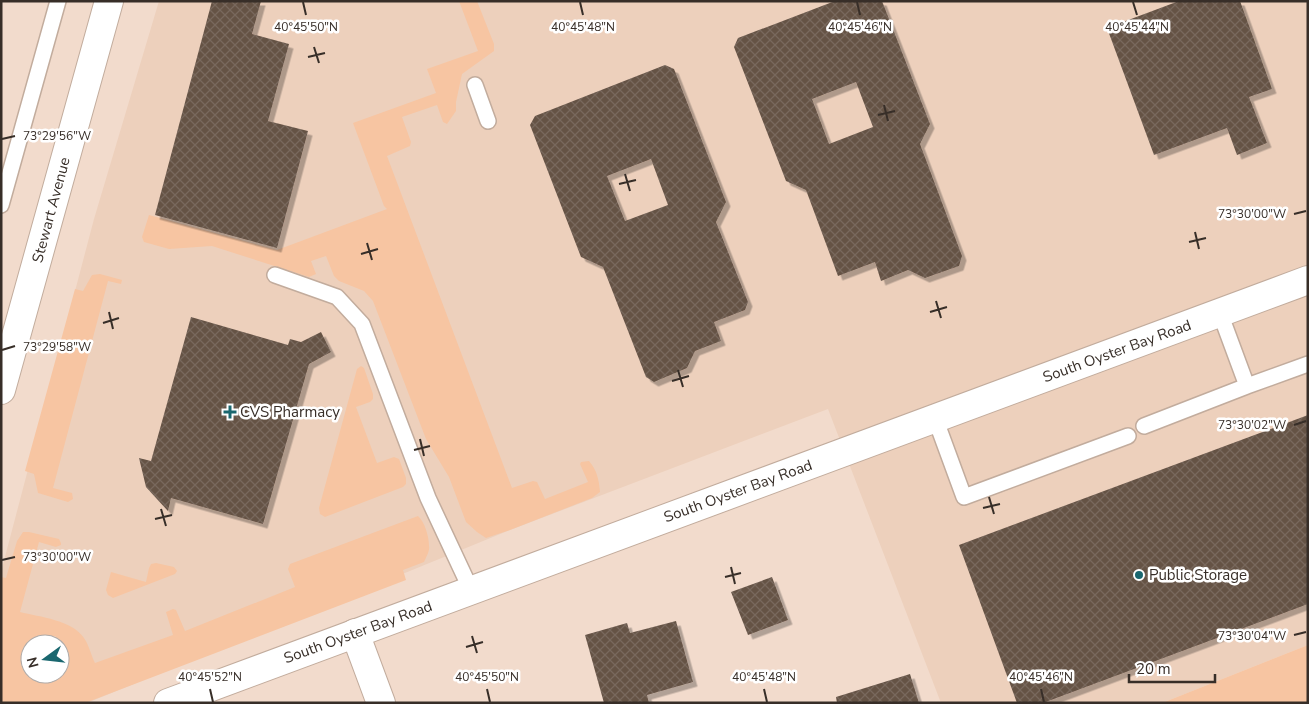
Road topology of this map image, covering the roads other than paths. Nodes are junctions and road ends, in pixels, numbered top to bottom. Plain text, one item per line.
1 (58, 1) edge
2 (109, 1) edge
3 (475, 85) dead end
4 (488, 121) dead end
5 (1, 205) edge
6 (275, 275) dead end
7 (1308, 280) edge
8 (1220, 313) junction
9 (1308, 364) edge
10 (1247, 386) junction
11 (1, 390) edge
12 (935, 418) junction
13 (1144, 426) dead end
14 (1128, 436) dead end
15 (471, 590) junction
16 (354, 634) junction
17 (168, 703) edge
18 (381, 703) edge

1 - 5 lane
2 - 11 main road, Stewart Avenue
3 - 4 lane
6 - 15 lane
7 - 8 main road, South Oyster Bay Road
8 - 10 lane
8 - 12 main road, South Oyster Bay Road
9 - 10 lane
10 - 13 lane
12 - 14 lane
12 - 15 main road, South Oyster Bay Road
15 - 16 main road, South Oyster Bay Road
16 - 17 main road, South Oyster Bay Road
16 - 18 main road

